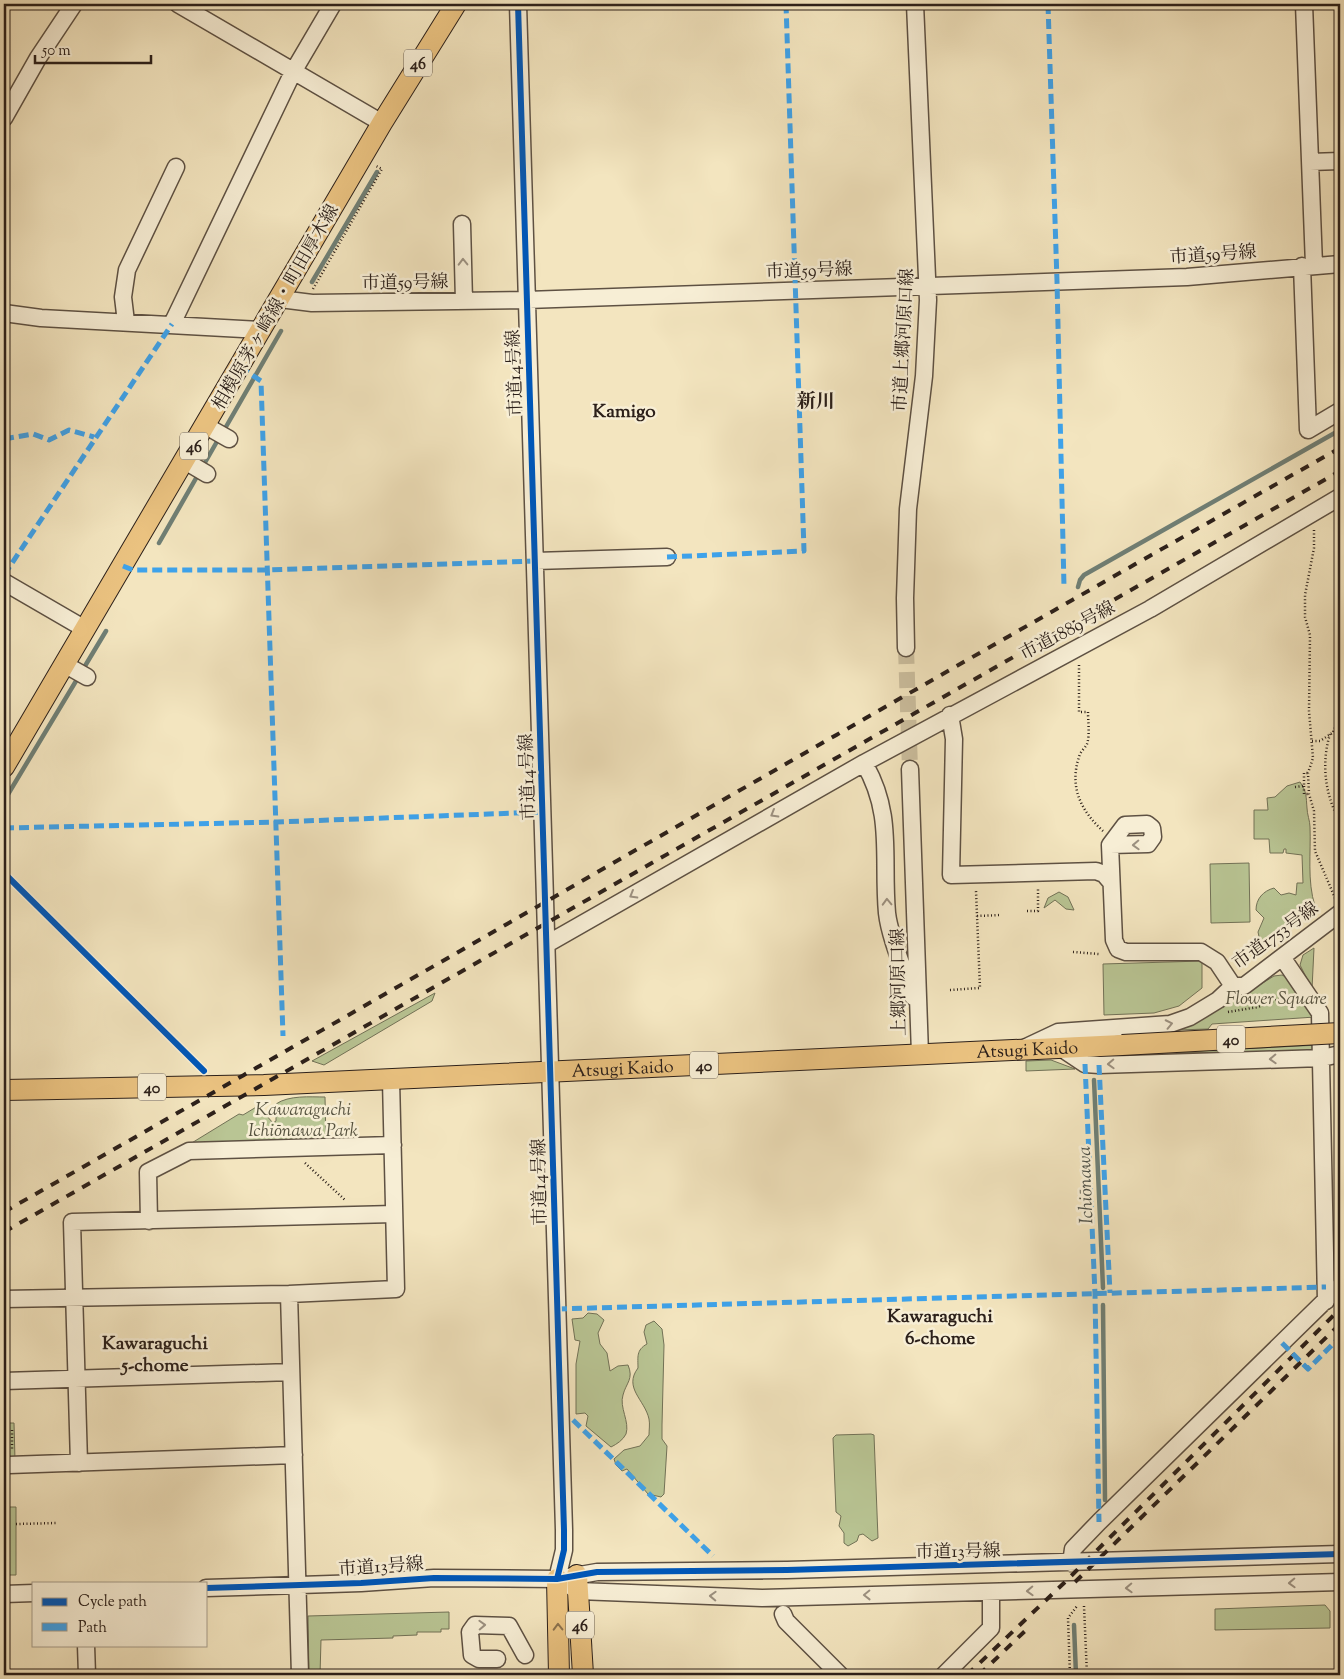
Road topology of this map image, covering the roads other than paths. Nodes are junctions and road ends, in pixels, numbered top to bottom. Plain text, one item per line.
1 (74, 4) edge
2 (178, 4) edge
3 (333, 4) edge
4 (456, 4) edge
5 (518, 4) edge
6 (915, 4) edge
7 (1304, 4) edge
8 (293, 72) junction
9 (4, 118) edge
10 (382, 123) junction
11 (1340, 161) edge
12 (1310, 162) junction
13 (176, 166) dead end
14 (462, 224) dead end
15 (1340, 264) edge
16 (1308, 266) junction
17 (928, 286) junction
18 (280, 299) junction
19 (527, 300) junction
20 (464, 301) junction
21 (4, 313) edge
22 (126, 322) junction
23 (172, 324) junction
24 (262, 330) junction
25 (1340, 411) edge
26 (1340, 496) edge
27 (667, 557) dead end
28 (535, 561) junction
29 (4, 582) edge
30 (85, 629) junction
31 (906, 648) tunnel mouth
32 (950, 715) junction
33 (864, 763) junction
34 (4, 767) edge
35 (910, 769) tunnel mouth
36 (1106, 838) road end
37 (1110, 880) junction
38 (1338, 906) edge
39 (547, 944) junction
40 (1282, 957) junction
41 (1233, 986) junction
42 (919, 1016) junction
43 (1340, 1033) edge
44 (1061, 1048) junction
45 (1020, 1050) junction
46 (920, 1054) junction
47 (1340, 1054) edge
48 (1322, 1058) junction
49 (552, 1072) junction
50 (391, 1080) junction
51 (4, 1090) edge
52 (393, 1145) junction
53 (394, 1214) junction
54 (148, 1220) junction
55 (1340, 1286) edge
56 (289, 1294) junction
57 (74, 1297) junction
58 (4, 1299) edge
59 (1326, 1301) junction
60 (291, 1372) junction
61 (76, 1379) junction
62 (4, 1381) edge
63 (294, 1455) junction
64 (79, 1463) junction
65 (11, 1465) road end
66 (564, 1550) junction
67 (1340, 1554) edge
68 (1071, 1563) junction
69 (557, 1579) junction
70 (1340, 1582) edge
71 (578, 1583) junction
72 (297, 1586) junction
73 (208, 1588) edge
74 (991, 1592) junction
75 (32, 1593) edge
76 (4, 1594) edge
77 (783, 1614) dead end
78 (86, 1646) edge
79 (525, 1655) dead end
80 (497, 1659) dead end
81 (87, 1675) edge
82 (300, 1675) edge
83 (559, 1675) edge
84 (583, 1675) edge
85 (840, 1675) edge
86 (944, 1675) edge

1 - 9 street
2 - 8 street
3 - 8 street
4 - 10 main road, 相模原茅ヶ崎線・町田厚木線 / 46
5 - 19 street, 市道14号線
6 - 17 street, 市道上郷河原口線
7 - 12 street
8 - 10 street
8 - 23 street
10 - 18 main road, 相模原茅ヶ崎線・町田厚木線 / 46
11 - 12 street
12 - 16 street
13 - 22 street
20 -> 14 street
15 - 16 street, 市道59号線
16 - 17 street, 市道59号線
16 - 25 street
17 - 19 street, 市道59号線
17 - 31 street, 市道上郷河原口線
18 - 20 street, 市道59号線
18 - 24 main road, 相模原茅ヶ崎線・町田厚木線 / 46
19 - 20 street, 市道59号線
19 - 28 street, 市道14号線
21 - 22 street
22 - 23 street
23 - 24 street
24 - 30 main road, 相模原茅ヶ崎線・町田厚木線 / 46
26 - 32 street, 市道1889号線
27 - 28 street
28 - 39 street, 市道14号線
29 - 30 street
30 - 34 main road, 相模原茅ヶ崎線・町田厚木線 / 46
32 - 33 street, 市道1889号線
32 - 37 street
33 -> 39 street, 市道1889号線
42 -> 33 street
35 - 42 street, 上郷河原口線
36 - 37 street
37 - 41 street
38 - 40 street, 市道1753号線
39 - 49 street, 市道14号線
40 - 41 street, 市道1753号線
40 - 48 street
45 -> 41 street
42 - 46 street, 上郷河原口線
43 - 44 main road, Atsugi Kaido / 40, bridge
44 - 45 main road, Atsugi Kaido / 40
48 -> 44 street
45 - 46 main road, Atsugi Kaido / 40
46 - 49 main road, Atsugi Kaido / 40
47 - 48 street
48 - 59 street
49 - 50 main road, Atsugi Kaido / 40
49 - 66 street, 市道14号線
50 - 51 main road, Atsugi Kaido / 40
50 - 52 street
52 - 53 street
52 - 54 street
53 - 54 street
53 - 56 street
54 - 57 street
55 - 59 street
56 - 57 street
56 - 60 street
57 - 58 street
57 - 61 street
59 - 68 street
60 - 61 street
60 - 63 street
61 - 62 street
61 - 64 street
63 - 64 street
63 - 72 street
64 - 65 street
66 - 69 street
66 - 71 street
67 - 68 street, 市道13号線
68 - 71 street, 市道13号線
69 - 71 street, 市道13号線
69 - 72 street, 市道13号線
83 -> 69 main road, 46
70 -> 74 street
74 -> 71 street
71 - 84 main road, 46
72 - 73 street, 市道13号線
72 - 82 street
74 - 86 street
75 - 76 street
77 - 85 street
78 - 81 street
80 -> 79 street

